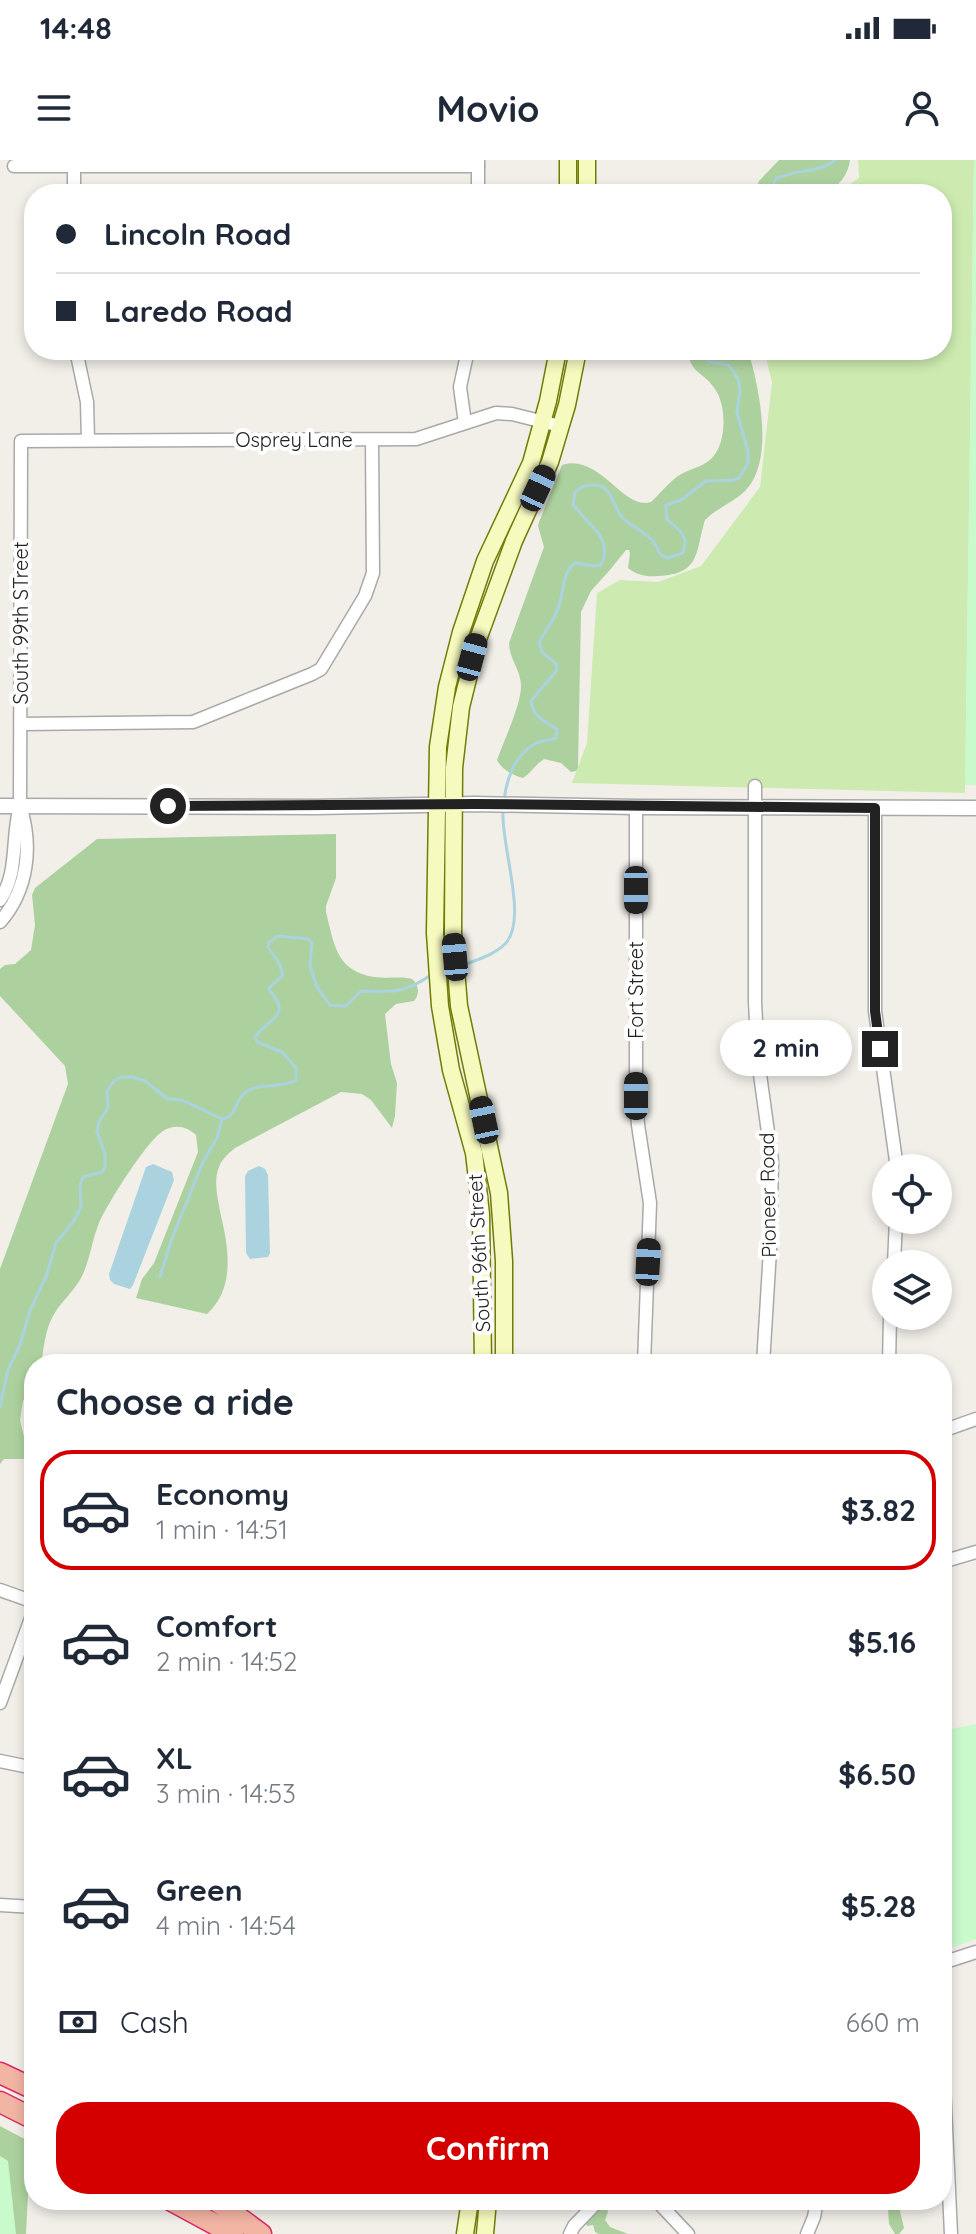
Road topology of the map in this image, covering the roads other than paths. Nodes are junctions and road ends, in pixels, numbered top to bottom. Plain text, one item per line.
1 (568, 160) edge
2 (587, 160) edge
3 (275, 163) edge
4 (478, 163) edge
5 (74, 165) junction
6 (14, 166) dead end
7 (74, 184) edge
8 (478, 184) edge
9 (568, 184) edge
10 (587, 184) edge
11 (78, 360) edge
12 (466, 360) edge
13 (556, 360) edge
14 (576, 360) edge
15 (542, 422) junction
16 (465, 423) junction
17 (560, 426) junction
18 (88, 440) junction
19 (21, 441) joint
20 (372, 441) junction
21 (21, 724) junction
22 (755, 786) dead end
23 (436, 805) junction
24 (454, 805) junction
25 (0, 806) edge
26 (20, 806) junction
27 (636, 807) junction
28 (755, 808) junction
29 (875, 808) junction
30 (976, 808) edge
31 (0, 900) edge
32 (0, 922) edge
33 (895, 1154) edge
34 (890, 1330) edge
35 (483, 1354) edge
36 (504, 1354) edge
37 (644, 1354) edge
38 (764, 1354) edge
39 (889, 1354) edge
40 (976, 1419) edge
41 (952, 1427) edge
42 (976, 1552) edge
43 (952, 1559) edge
44 (0, 1590) edge
45 (24, 1598) edge
46 (24, 1637) edge
47 (0, 1703) edge
48 (0, 1761) edge
49 (24, 1766) edge
50 (0, 1905) edge
51 (24, 1906) edge
52 (976, 1952) edge
53 (952, 1960) edge
54 (0, 2073) edge
55 (24, 2084) edge
56 (0, 2102) edge
57 (24, 2114) edge
58 (183, 2210) edge
59 (189, 2210) edge
60 (229, 2210) edge
61 (469, 2210) edge
62 (487, 2210) edge
63 (589, 2210) edge
64 (665, 2210) edge
65 (815, 2210) edge
66 (950, 2210) edge
67 (214, 2234) edge
68 (233, 2234) edge
69 (261, 2234) edge
70 (465, 2234) edge
71 (485, 2234) edge
72 (570, 2234) edge
73 (688, 2234) edge
74 (807, 2234) edge
75 (951, 2234) edge

1 - 9 main road
2 - 10 main road
3 - 4 street
3 - 5 street
4 - 8 street
5 - 6 street
5 - 7 street
11 - 18 street
12 - 16 street
13 - 15 main road, South 96th Street
14 - 17 main road, South 96th Street
15 - 16 street, Osprey Lane
15 - 17 street, Osprey Lane
15 - 23 main road, South 96th Street
16 - 20 street, Osprey Lane
17 - 24 main road, South 96th Street
18 - 19 street, Osprey Lane
18 - 20 street, Osprey Lane
19 - 21 street, South 99th STreet
20 - 21 street
21 - 26 street, South 99th STreet
22 - 28 street, Pioneer Road
23 - 24 street
23 - 26 street
23 - 35 main road, South 96th Street
24 - 27 street
24 - 36 main road, South 96th Street
25 - 26 street
26 - 31 street
26 - 32 street
27 - 28 street
27 - 37 street, Fort Street
28 - 29 street
28 - 38 street, Pioneer Road
29 - 30 street
29 - 33 street
34 - 39 street
40 - 41 street
42 - 43 street
44 - 45 street
46 - 47 street
48 - 49 street
50 - 51 street
52 - 53 street
54 - 55 highway
56 - 57 highway
58 - 67 highway
59 - 68 highway
60 - 69 highway
61 - 70 main road
62 - 71 main road
63 - 72 street
64 - 73 street
65 - 74 street
66 - 75 street

